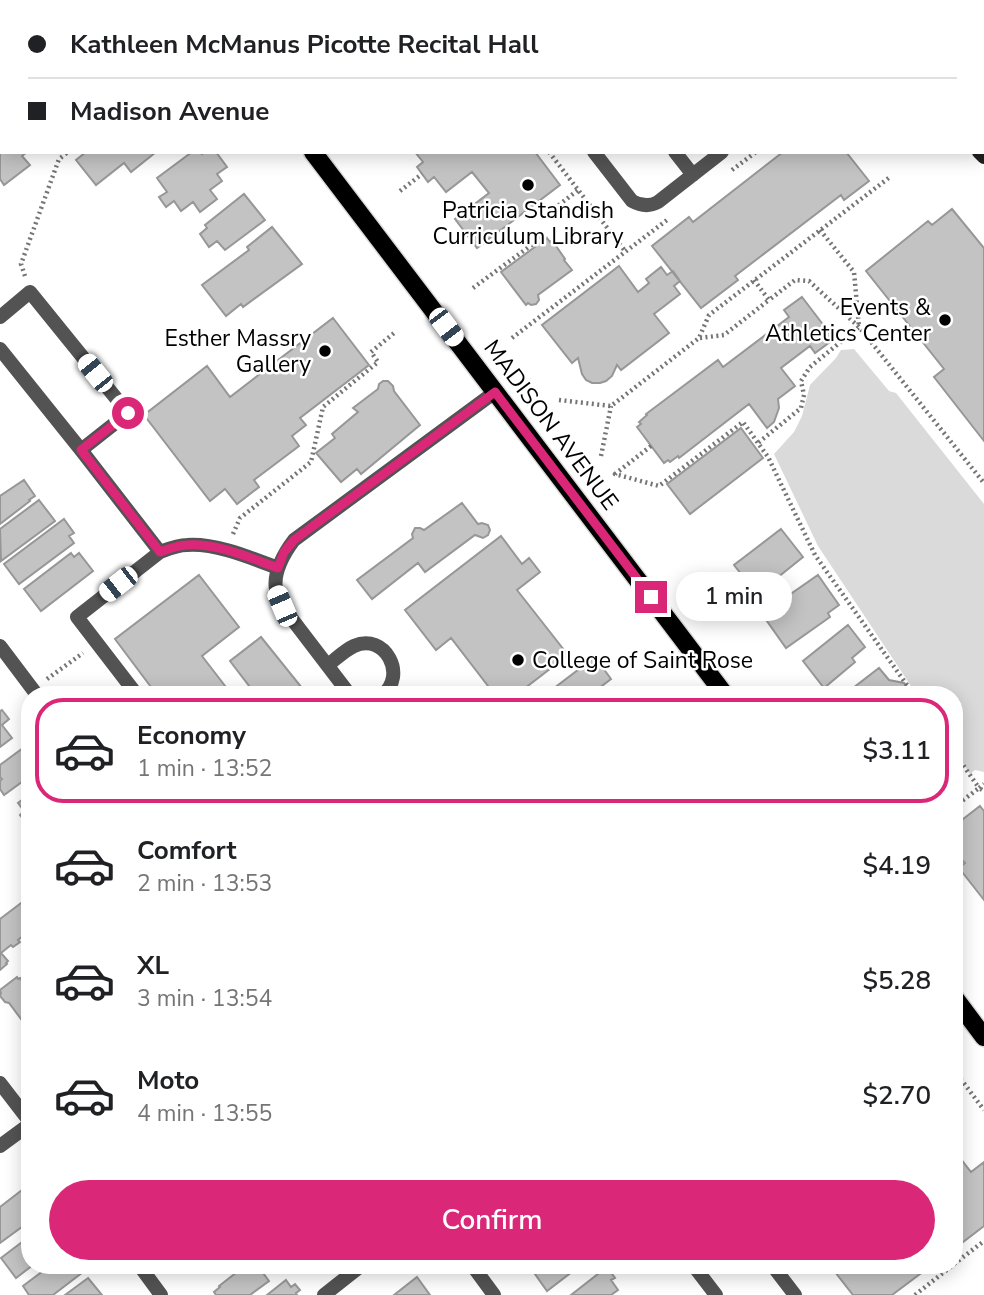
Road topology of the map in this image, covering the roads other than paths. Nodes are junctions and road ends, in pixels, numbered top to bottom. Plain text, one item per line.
1 (315, 154) edge
2 (596, 154) edge
3 (677, 154) edge
4 (719, 154) edge
5 (693, 175) junction
6 (0, 317) edge
7 (0, 349) edge
8 (495, 392) junction
9 (81, 450) junction
10 (160, 552) junction
11 (278, 568) junction
12 (0, 646) edge
13 (328, 666) junction
14 (30, 686) edge
15 (130, 686) edge
16 (343, 686) edge
17 (390, 686) edge
18 (717, 686) edge
19 (963, 1009) edge
20 (984, 1037) edge
21 (0, 1083) edge
22 (21, 1111) edge
23 (21, 1130) edge
24 (0, 1146) edge
25 (146, 1274) edge
26 (351, 1274) edge
27 (478, 1274) edge
28 (700, 1274) edge
29 (779, 1274) edge
30 (161, 1295) edge
31 (324, 1295) edge
32 (494, 1295) edge
33 (716, 1295) edge
34 (795, 1295) edge

1 - 8 main road, MADISON AVENUE
2 - 5 street
3 - 5 street
4 - 5 street
6 - 9 street
7 - 9 street
8 - 11 street
8 - 18 main road, MADISON AVENUE
9 - 10 street
10 - 11 street
10 - 15 street
11 - 13 street
12 - 14 street
13 - 16 street
13 - 17 street
19 - 20 main road
21 - 22 street
23 - 24 street
25 - 30 street
26 - 31 street
27 - 32 street
28 - 33 street
29 - 34 street

